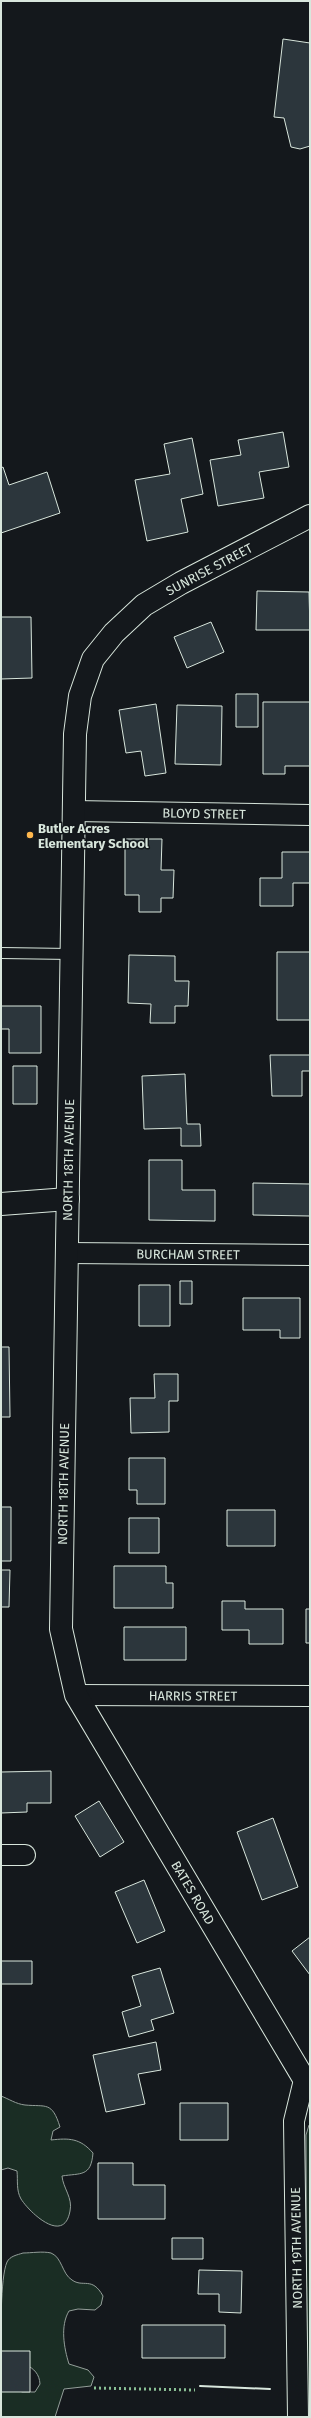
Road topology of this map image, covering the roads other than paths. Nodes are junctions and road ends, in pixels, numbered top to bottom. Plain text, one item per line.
1 (310, 516) edge
2 (114, 632) joint
3 (74, 812) junction
4 (310, 815) edge
5 (1, 953) edge
6 (71, 954) junction
7 (68, 1199) junction
8 (1, 1204) edge
9 (66, 1253) junction
10 (310, 1256) edge
11 (76, 1695) junction
12 (310, 1696) edge
13 (1, 1855) edge
14 (25, 1855) dead end
15 (307, 2085) edge
16 (298, 2417) edge

1 - 2 street, SUNRISE STREET
2 - 3 street, NORTH 18TH AVENUE
3 - 4 street, BLOYD STREET
3 - 6 street, NORTH 18TH AVENUE
5 - 6 lane
6 - 7 street, NORTH 18TH AVENUE
7 - 8 street
7 - 9 street, NORTH 18TH AVENUE
9 - 10 street, BURCHAM STREET
9 - 11 street, NORTH 18TH AVENUE
11 - 12 street, HARRIS STREET
11 - 15 street, BATES ROAD
13 - 14 street
15 - 16 street, NORTH 19TH AVENUE

